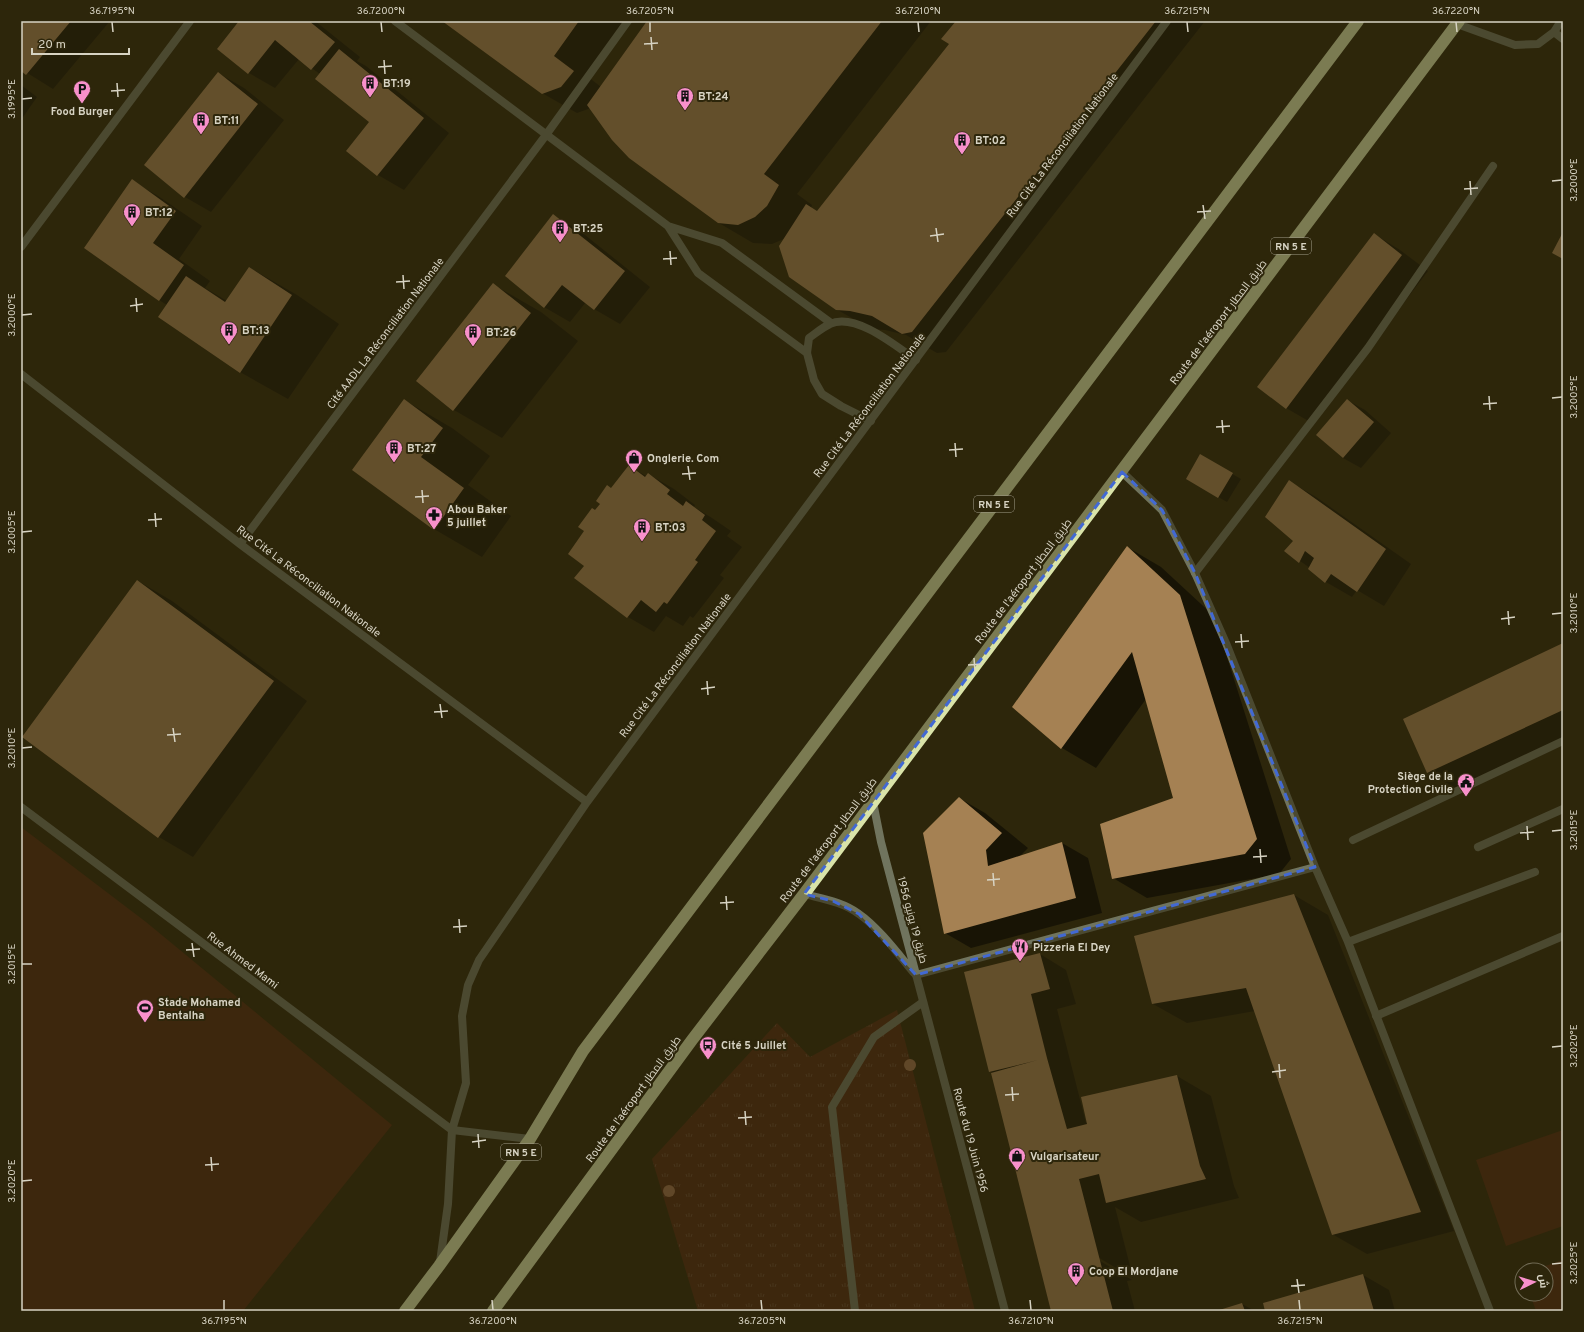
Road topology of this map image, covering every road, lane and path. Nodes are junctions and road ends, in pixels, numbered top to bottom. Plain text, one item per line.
1 (190, 21) edge
2 (395, 21) edge
3 (628, 21) edge
4 (1167, 21) edge
5 (1358, 21) edge
6 (1561, 21) edge
7 (1458, 22) edge
8 (1554, 32) junction
9 (1563, 39) edge
10 (546, 135) junction
11 (1493, 166) dead end
12 (668, 226) junction
13 (21, 247) edge
14 (831, 323) junction
15 (806, 353) junction
16 (916, 360) junction
17 (21, 374) edge
18 (871, 421) junction
19 (1122, 472) junction
20 (240, 544) junction
21 (1195, 574) junction
22 (1563, 741) edge
23 (587, 802) junction
24 (873, 802) junction
25 (21, 807) edge
26 (1563, 809) edge
27 (1352, 840) dead end
28 (1478, 847) dead end
29 (1314, 867) junction
30 (1536, 872) dead end
31 (804, 894) junction
32 (1563, 936) edge
33 (1348, 942) junction
34 (916, 975) junction
35 (923, 1002) junction
36 (1376, 1016) junction
37 (452, 1130) junction
38 (530, 1139) junction
39 (440, 1266) junction
40 (405, 1311) edge
41 (493, 1311) edge
42 (855, 1311) edge
43 (1005, 1311) edge
44 (1490, 1311) edge

1 - 13 street
2 - 10 street
3 - 10 street, Cité AADL La Réconciliation Nationale
4 - 16 street, Rue Cité La Réconciliation Nationale
5 - 38 highway, RN 5 E
6 - 8 street
7 - 8 street
7 - 19 highway, Route de l'aéroport طريق المطار / RN 5 E
8 - 9 street
10 - 12 street
10 - 20 street, Cité AADL La Réconciliation Nationale
11 - 21 street
12 - 14 street
12 - 15 street
14 - 15 street
14 - 16 street
15 - 18 street
16 - 18 street, Rue Cité La Réconciliation Nationale
17 - 20 street, Rue Cité La Réconciliation Nationale
18 - 23 street, Rue Cité La Réconciliation Nationale
19 - 21 street
19 - 24 highway, Route de l'aéroport طريق المطار / RN 5 E
20 - 23 street, Rue Cité La Réconciliation Nationale
21 - 29 street
22 - 27 street
23 - 37 street, Rue Cité La Réconciliation Nationale
24 - 31 highway, Route de l'aéroport طريق المطار / RN 5 E
24 - 34 street, طريق 19 يونيو 1956
25 - 37 street, Rue Ahmed Mami
26 - 28 street
29 - 33 street
29 - 34 street
30 - 33 street
31 - 34 street, طريق 19 يونيو 1956
31 - 41 highway, Route de l'aéroport طريق المطار / RN 5 E
32 - 36 street
33 - 36 street
34 - 35 street, Route du 19 Juin 1956
35 - 42 street
35 - 43 street, Route du 19 Juin 1956
36 - 44 street
37 - 38 street
37 - 39 street, Rue Cité La Réconciliation Nationale
38 - 39 highway, RN 5 E
39 - 40 highway, RN 5 E

